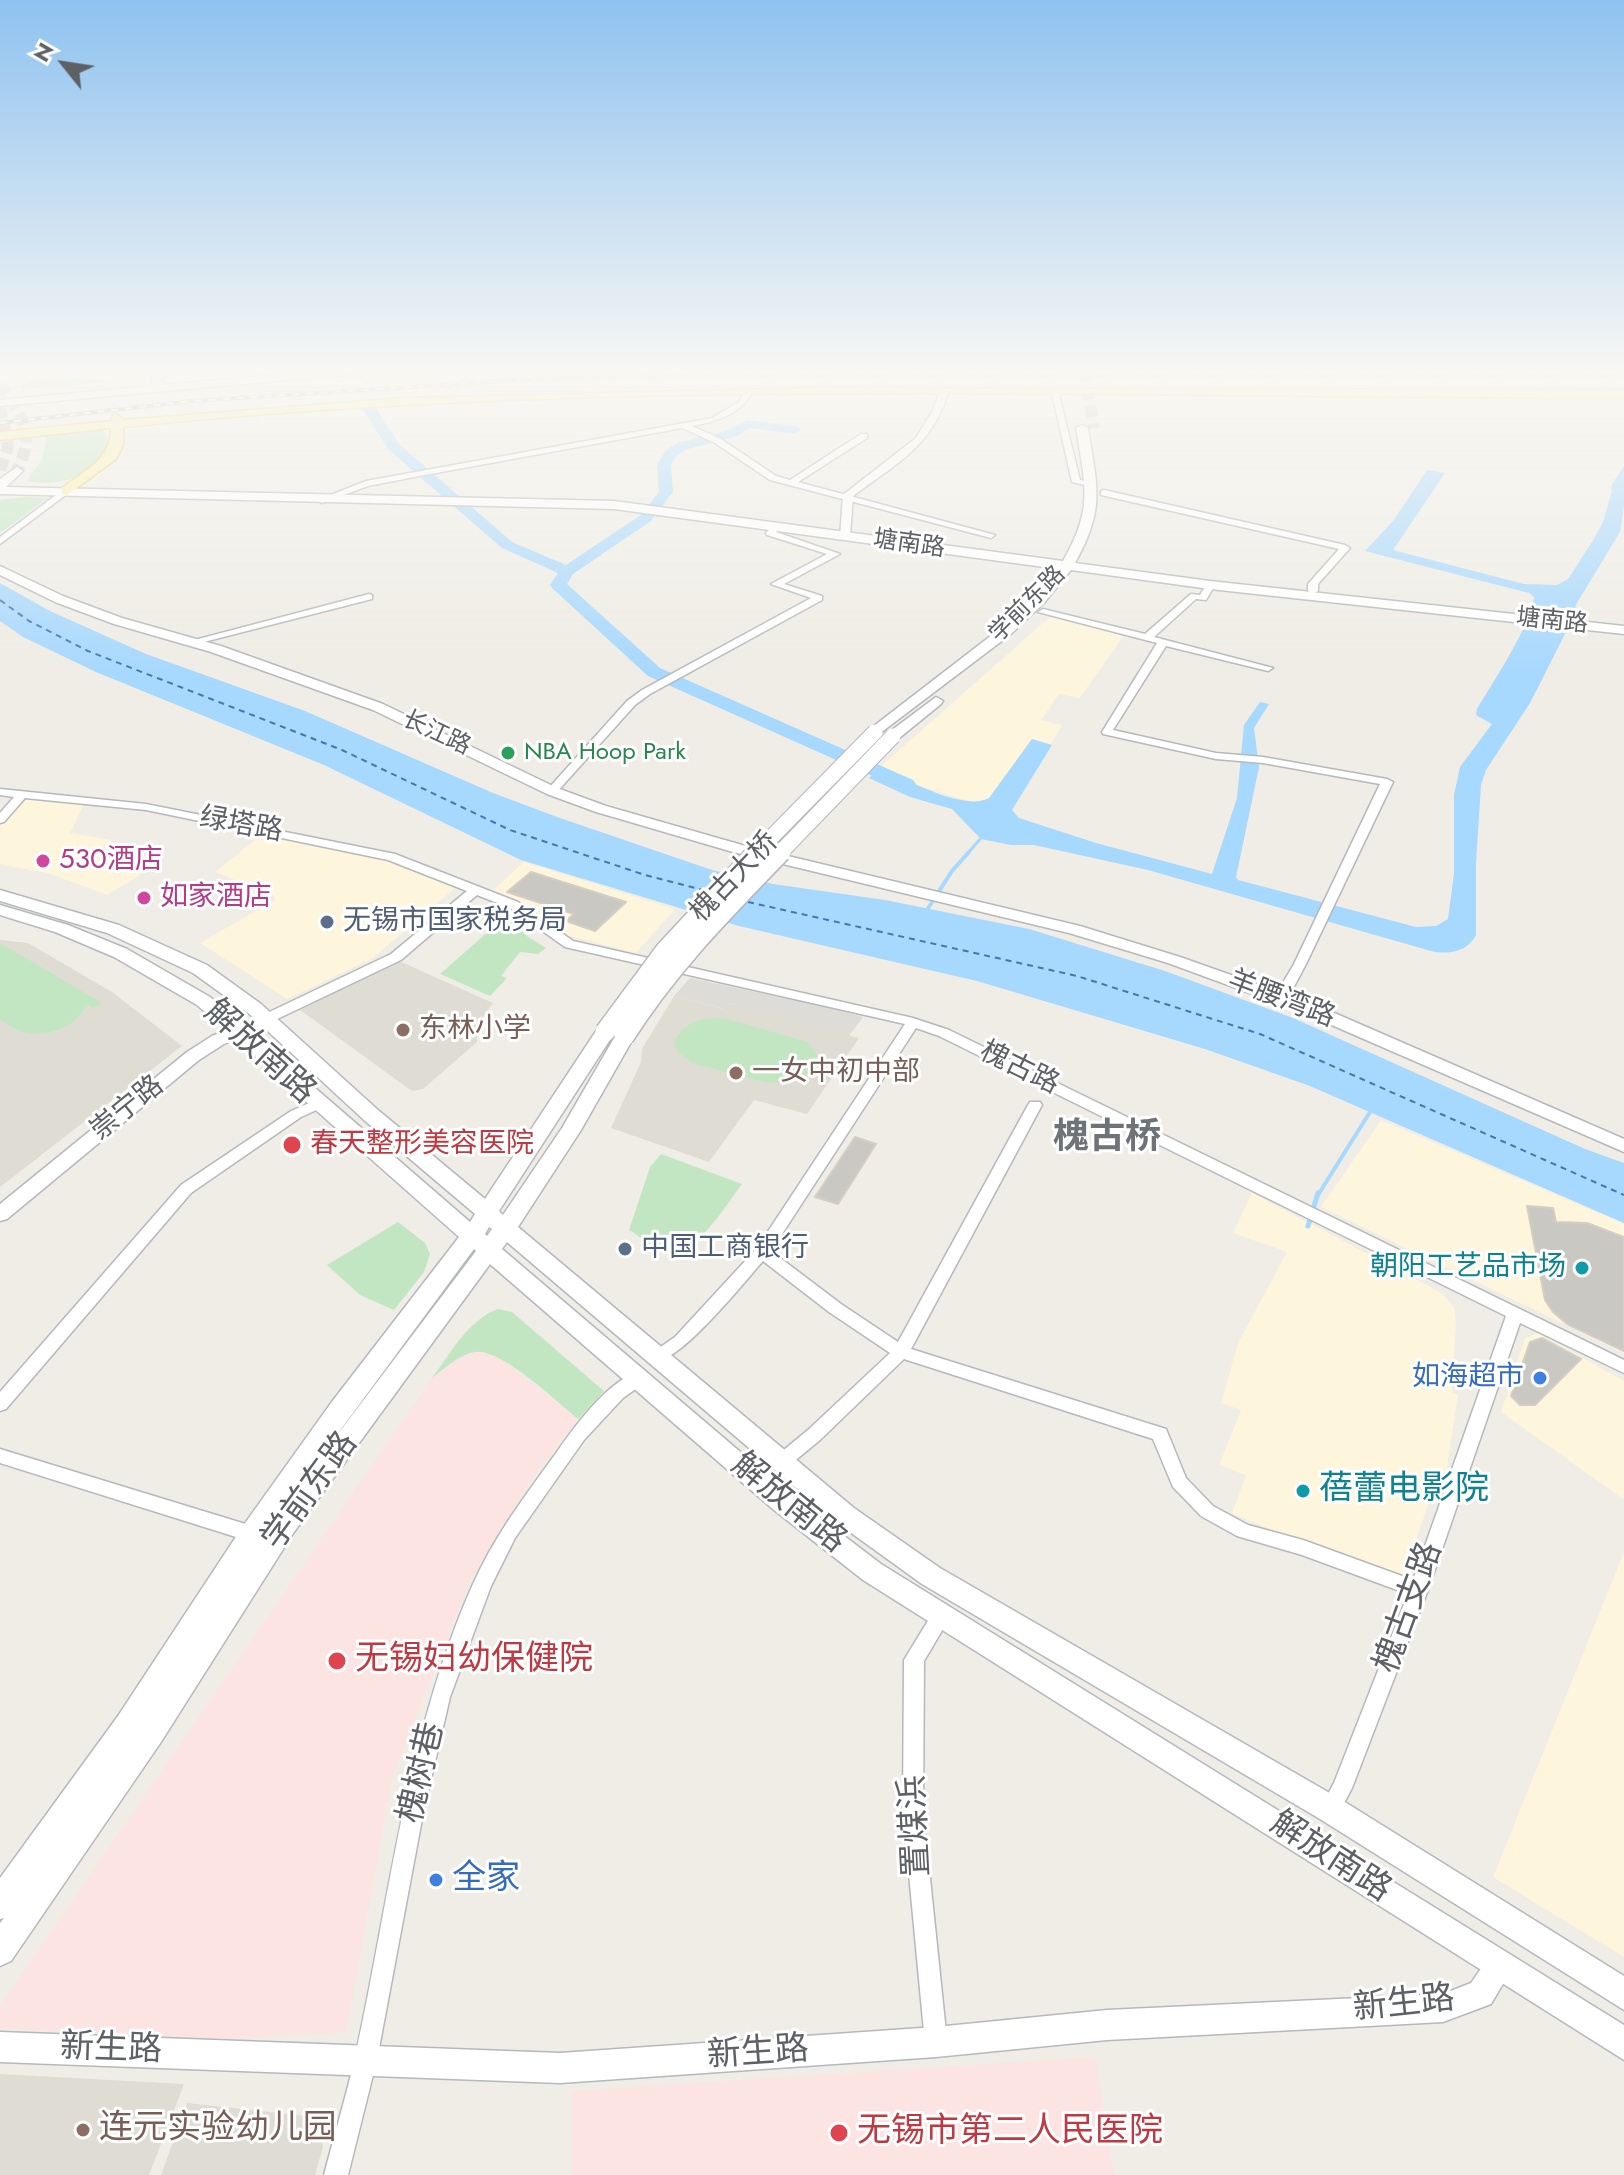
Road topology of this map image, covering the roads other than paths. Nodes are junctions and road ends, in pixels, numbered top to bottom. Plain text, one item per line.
1 (17, 471) tunnel mouth
2 (92, 472) edge
3 (428, 472) edge
4 (763, 472) edge
5 (808, 472) edge
6 (883, 472) edge
7 (1074, 472) edge
8 (1090, 472) edge
9 (1099, 472) edge
10 (792, 482) junction
11 (1090, 485) junction
12 (0, 487) edge
13 (71, 488) junction
14 (1104, 493) junction
15 (848, 495) junction
16 (327, 498) junction
17 (683, 511) junction
18 (776, 527) junction
19 (844, 533) junction
20 (991, 535) dead end
21 (0, 541) edge
22 (1077, 566) junction
23 (0, 570) edge
24 (1210, 585) junction
25 (1313, 591) junction
26 (369, 597) dead end
27 (1362, 600) junction
28 (1043, 612) junction
29 (1624, 627) edge
30 (1147, 638) junction
31 (192, 642) junction
32 (1163, 642) junction
33 (1268, 668) dead end
34 (884, 734) junction
35 (552, 791) junction
36 (0, 792) edge
37 (22, 794) junction
38 (0, 820) edge
39 (476, 890) junction
40 (0, 895) edge
41 (923, 895) joint
42 (0, 910) edge
43 (1281, 998) junction
44 (266, 1019) junction
45 (913, 1022) junction
46 (240, 1031) junction
47 (615, 1034) joint
48 (316, 1105) junction
49 (1035, 1105) dead end
50 (1624, 1146) edge
51 (2, 1209) edge
52 (497, 1220) junction
53 (480, 1243) junction
54 (762, 1252) junction
55 (1515, 1313) junction
56 (901, 1352) junction
57 (658, 1357) junction
58 (1624, 1367) edge
59 (638, 1378) junction
60 (0, 1404) edge
61 (0, 1456) edge
62 (780, 1463) junction
63 (252, 1534) junction
64 (1419, 1590) junction
65 (941, 1617) junction
66 (1330, 1809) junction
67 (0, 1904) edge
68 (0, 1950) edge
69 (1499, 1967) junction
70 (1624, 1994) edge
71 (936, 2042) junction
72 (1624, 2044) edge
73 (0, 2047) edge
74 (366, 2059) junction
75 (336, 2175) edge

1 - 12 main road
2 - 13 main road
3 - 16 street
4 - 10 street
5 - 10 street
6 - 15 street
7 - 11 street
8 - 11 main road, 学前东路
9 - 14 main road, 学前东路
10 - 15 street
11 - 22 main road, 学前东路
12 - 13 main road, 塘南路
13 - 16 main road, 塘南路
13 - 21 street
14 - 22 main road, 学前东路
14 - 25 street
15 - 19 street
15 - 20 street
16 - 17 main road, 塘南路
17 - 18 main road, 塘南路
17 - 19 main road, 塘南路
18 - 19 main road, 塘南路
18 - 35 street
19 - 22 main road, 塘南路
22 - 24 main road, 塘南路
22 - 25 main road, 塘南路
22 - 28 main road, 学前东路
22 - 34 main road, 学前东路
23 - 31 street, 长江路
24 - 27 main road, 塘南路
24 - 30 street
25 - 27 main road, 塘南路
26 - 31 street
27 - 29 main road, 塘南路
28 - 30 street
28 - 34 main road, 学前东路
30 - 32 street
31 - 35 street, 长江路
32 - 33 street
32 - 43 street
34 - 47 main road, 槐古大桥, bridge
35 - 41 street, 长江路
36 - 37 street, 绿塔路
37 - 38 street
37 - 39 street, 绿塔路
39 - 44 street
39 - 45 street, 槐古路
40 - 44 main road, 解放南路
41 - 43 street, 羊腰湾路
42 - 46 main road, 解放南路
43 - 50 street, 羊腰湾路
44 - 46 street, 崇宁路
44 - 52 main road, 解放南路
45 - 54 street
45 - 55 street, 槐古路
46 - 48 main road, 解放南路
46 - 51 street, 崇宁路
47 - 52 main road, 学前东路
48 - 53 main road, 解放南路
48 - 60 street
49 - 56 street
52 - 53 main road, 学前东路
52 - 57 main road, 解放南路
53 - 59 main road, 解放南路
53 - 63 main road, 学前东路
53 - 68 main road, 学前东路
54 - 56 street
54 - 57 street
55 - 58 street, 槐古路
55 - 64 street, 槐古支路
56 - 62 street
56 - 64 street
57 - 62 main road, 解放南路
59 - 65 main road, 解放南路
59 - 74 street, 槐树巷
61 - 63 street
62 - 66 main road, 解放南路
63 - 67 main road, 学前东路
64 - 66 street, 槐古支路
65 - 69 main road, 解放南路
65 - 71 street, 置煤浜
66 - 70 main road, 解放南路
69 - 71 street, 新生路
69 - 72 main road, 解放南路
71 - 74 street, 新生路
73 - 74 street, 新生路
74 - 75 street, 槐树巷

